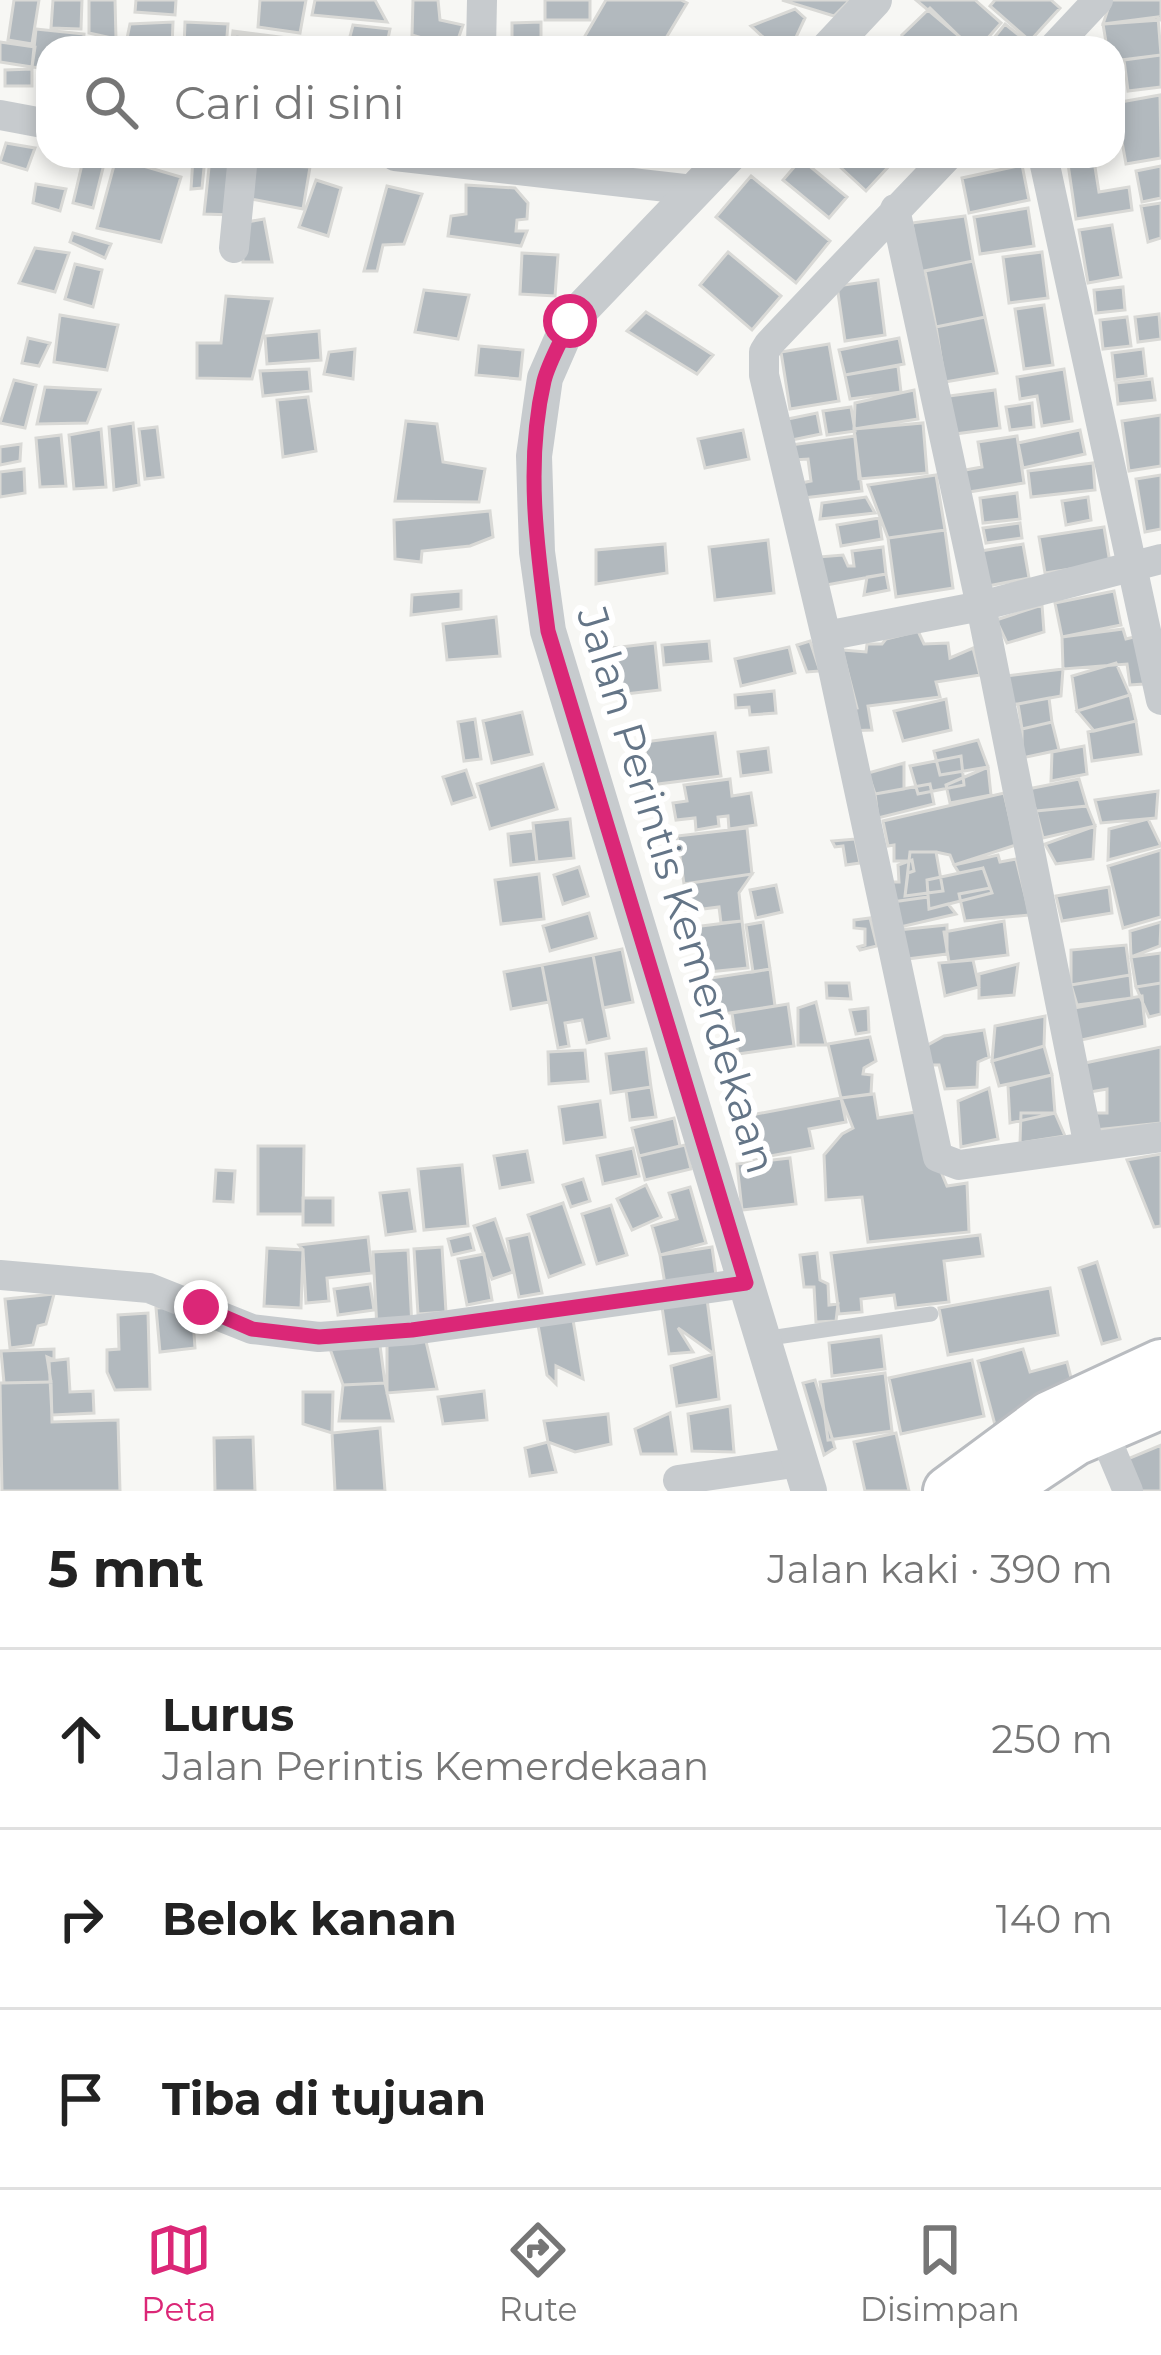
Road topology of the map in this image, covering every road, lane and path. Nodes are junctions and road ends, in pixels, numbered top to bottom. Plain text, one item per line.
1 (482, 0) edge
2 (874, 0) edge
3 (1098, 0) edge
4 (481, 36) edge
5 (840, 36) edge
6 (1064, 36) edge
7 (0, 115) edge
8 (36, 122) edge
9 (242, 168) edge
10 (540, 168) edge
11 (714, 168) edge
12 (936, 168) edge
13 (1046, 168) edge
14 (693, 190) junction
15 (895, 209) junction
16 (234, 248) dead end
17 (1147, 562) edge
18 (981, 606) junction
19 (826, 636) junction
20 (1161, 700) edge
21 (1161, 1137) edge
22 (1089, 1148) junction
23 (0, 1275) edge
24 (746, 1283) junction
25 (931, 1314) dead end
26 (763, 1339) junction
27 (1161, 1364) edge
28 (1161, 1404) edge
29 (1102, 1429) junction
30 (805, 1476) edge
31 (678, 1480) dead end
32 (948, 1491) edge
33 (1000, 1491) edge
34 (1128, 1491) edge

1 - 4 street
2 - 5 street
3 - 6 street
7 - 8 street
9 - 16 street
10 - 14 street
11 - 14 street, Jalan Perintis Kemerdekaan
12 - 15 street
13 - 17 street
14 - 24 street, Jalan Perintis Kemerdekaan
15 - 18 street
15 - 19 street
17 - 18 street
17 - 20 street
18 - 19 street
18 - 22 street
19 - 22 street
21 - 22 street
23 - 24 street
24 - 26 street, Jalan Perintis Kemerdekaan
25 - 26 lane
26 - 30 street, Jalan Perintis Kemerdekaan
27 - 32 highway
28 - 29 highway
29 - 33 highway
29 - 34 street
30 - 31 street

